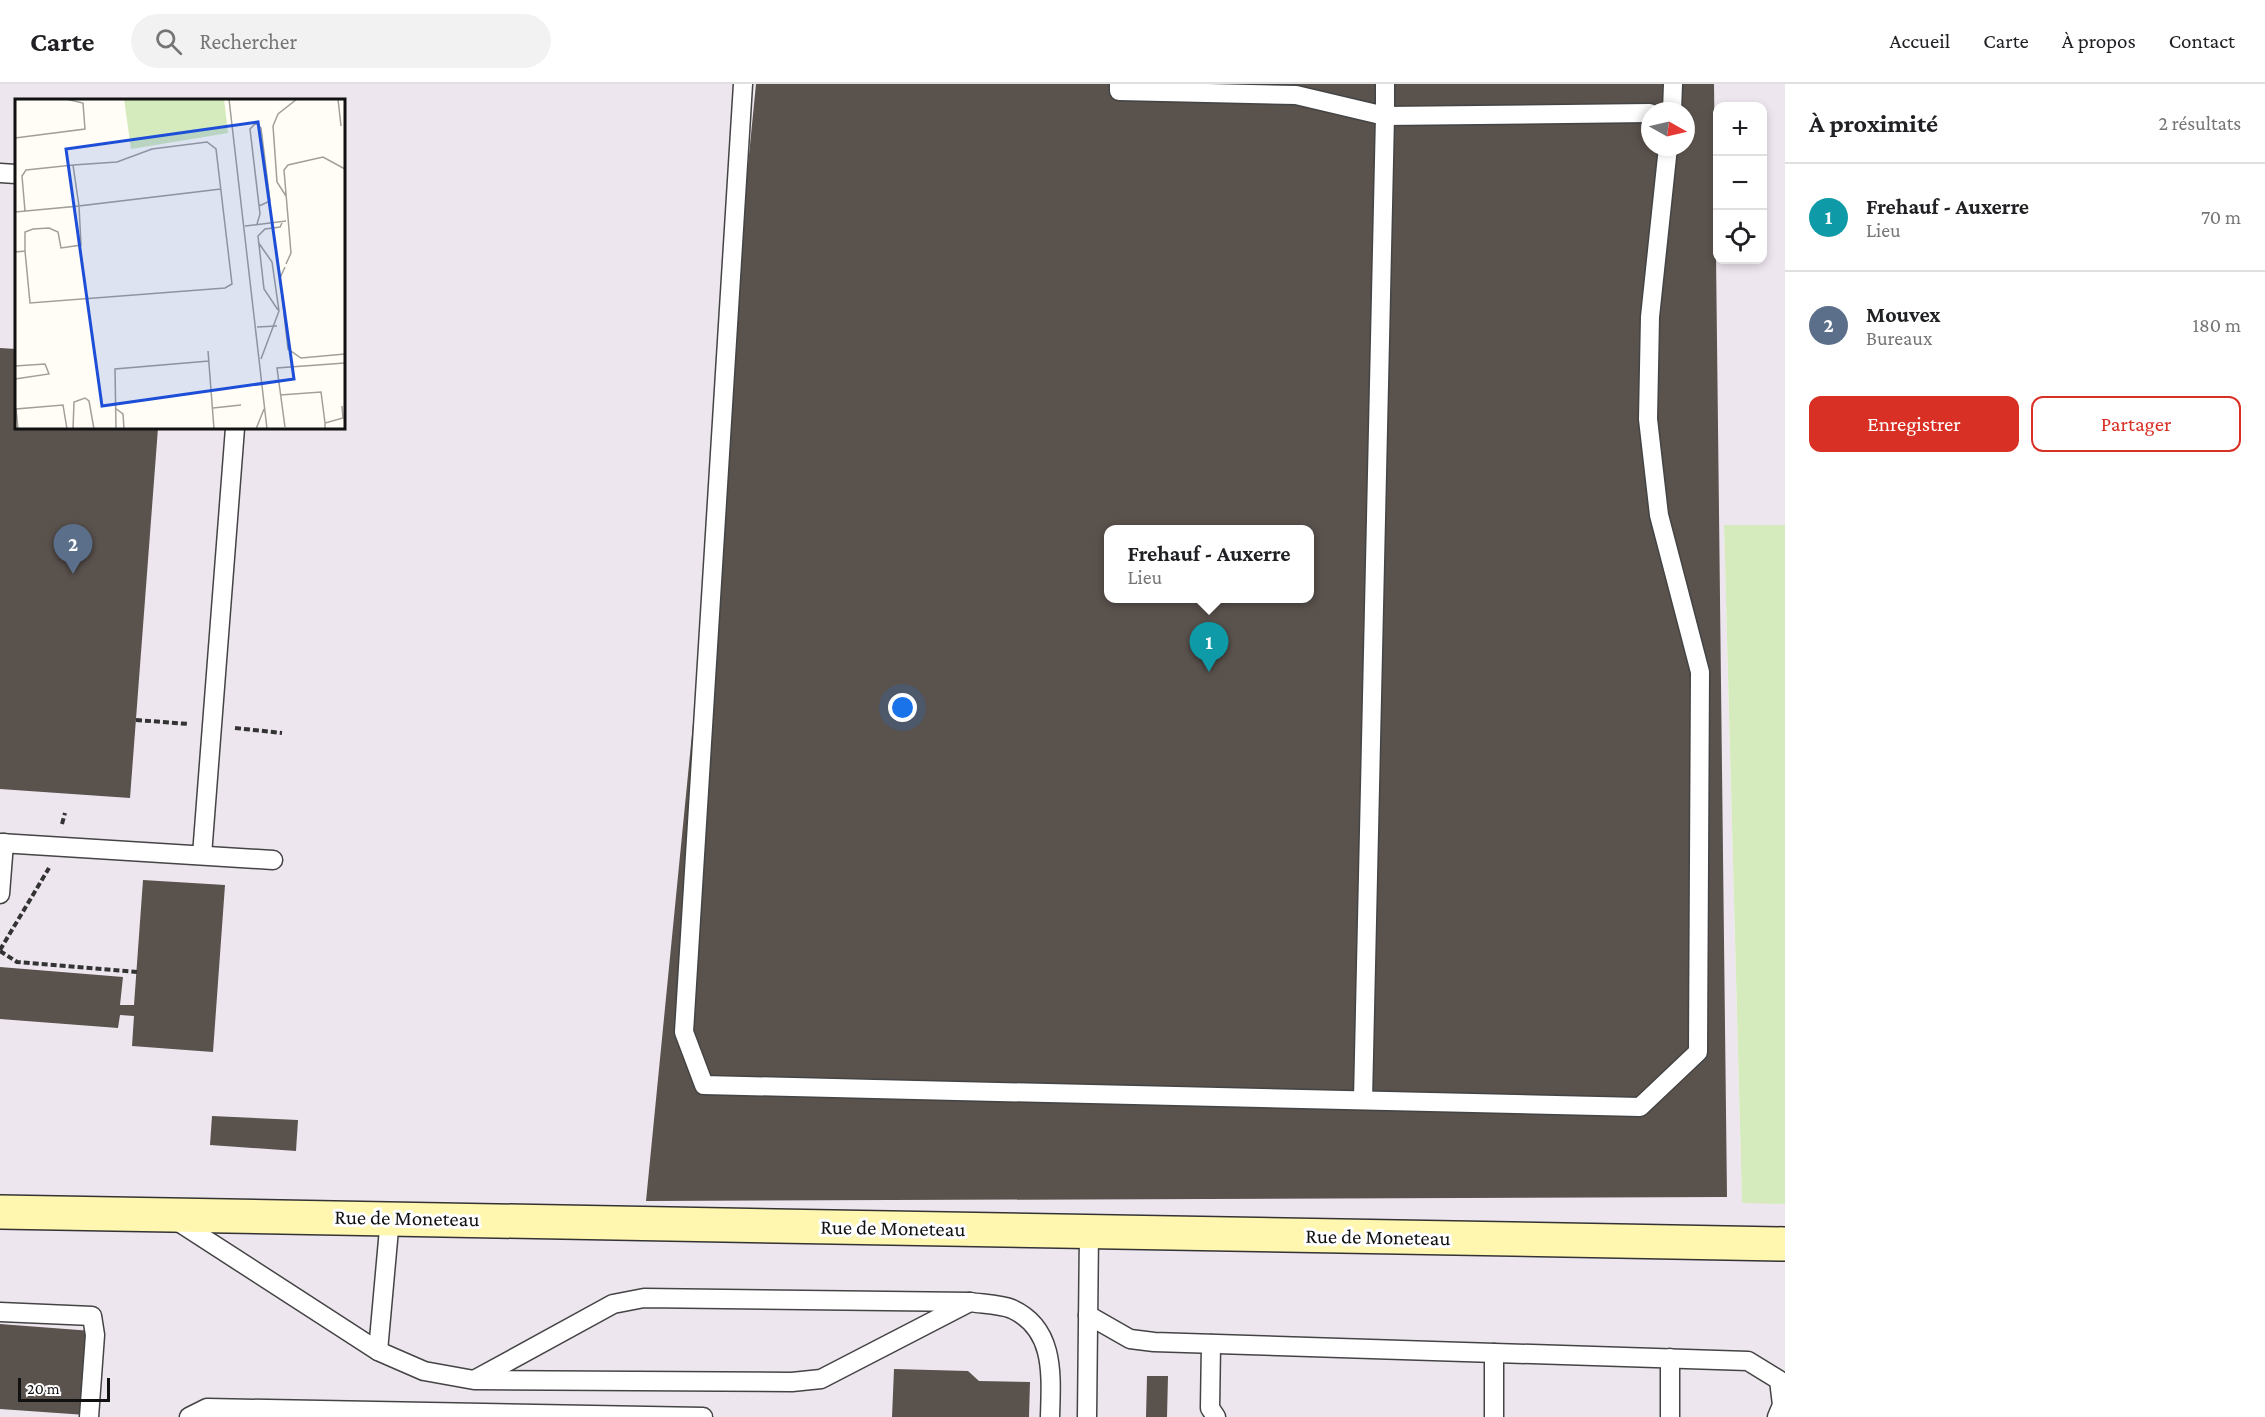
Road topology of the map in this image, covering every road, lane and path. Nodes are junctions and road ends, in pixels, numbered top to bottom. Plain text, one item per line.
1 (743, 84) edge
2 (1119, 84) edge
3 (1385, 84) edge
4 (1673, 84) edge
5 (1672, 102) edge
6 (1641, 113) edge
7 (1385, 116) junction
8 (1667, 156) edge
9 (0, 173) edge
10 (15, 174) edge
11 (235, 429) edge
12 (65, 813) dead end
13 (2, 843) edge
14 (56, 847) junction
15 (202, 855) junction
16 (273, 860) dead end
17 (0, 894) edge
18 (0, 950) edge
19 (137, 972) dead end
20 (1363, 1100) junction
21 (0, 1212) edge
22 (165, 1214) junction
23 (390, 1218) junction
24 (1089, 1232) junction
25 (1785, 1245) edge
26 (970, 1302) junction
27 (0, 1312) edge
28 (1088, 1316) junction
29 (1211, 1344) junction
30 (378, 1351) junction
31 (1494, 1353) junction
32 (1670, 1358) junction
33 (474, 1380) junction
34 (88, 1417) edge
35 (189, 1417) edge
36 (704, 1417) edge
37 (1050, 1417) edge
38 (1087, 1417) edge
39 (1216, 1417) edge
40 (1494, 1417) edge
41 (1670, 1417) edge
42 (1777, 1417) edge

1 - 20 lane
2 - 7 lane
3 - 7 lane
4 - 5 lane
6 - 7 lane
7 - 20 lane
8 - 20 lane
9 - 10 lane
11 - 15 lane
12 - 14 path
13 - 14 lane
13 - 17 lane
14 - 15 lane
14 - 18 path
15 - 16 lane
18 - 19 path
21 - 22 main road, Rue de Moneteau
22 - 23 main road, Rue de Moneteau
22 - 30 lane
23 - 24 main road, Rue de Moneteau
23 - 30 lane
24 - 25 main road, Rue de Moneteau
24 - 28 lane
26 - 33 lane
26 - 33 lane
26 - 37 lane
27 - 34 lane
28 - 29 lane
28 - 38 lane
29 - 31 lane
29 - 39 lane
30 - 33 lane
31 - 32 lane
31 - 40 lane
32 - 41 lane
32 - 42 lane
35 - 36 lane

